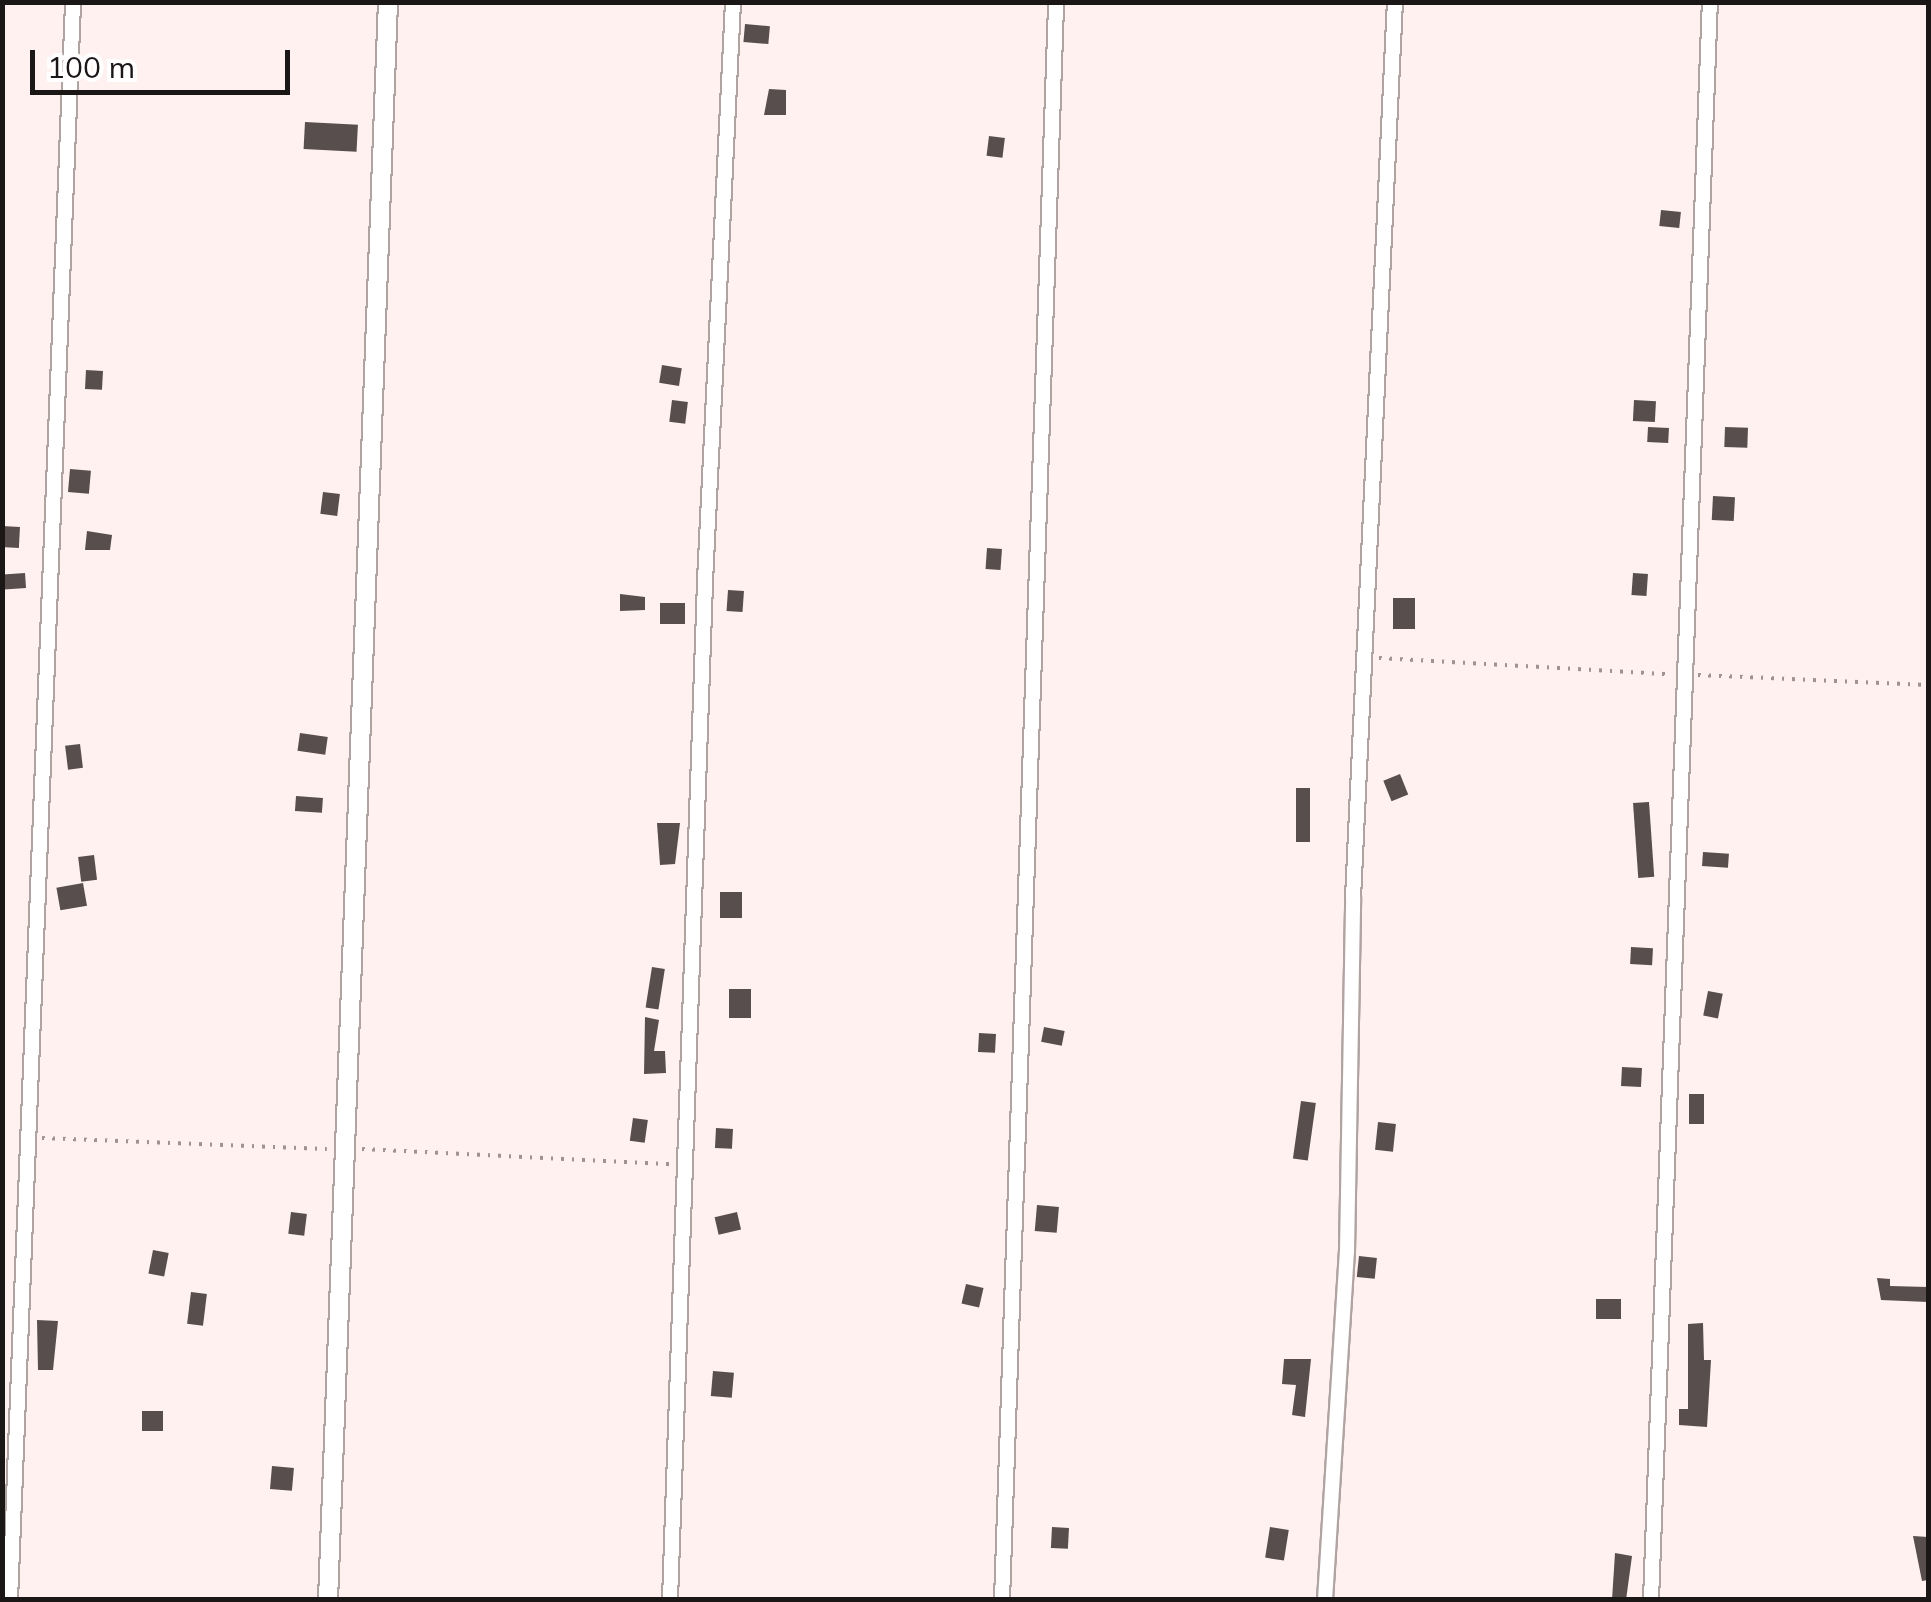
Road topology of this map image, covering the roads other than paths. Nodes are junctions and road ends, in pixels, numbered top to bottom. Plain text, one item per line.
1 (73, 2) edge
2 (388, 2) edge
3 (733, 2) edge
4 (1056, 2) edge
5 (1395, 2) edge
6 (1710, 2) edge
7 (10, 1600) edge
8 (328, 1600) edge
9 (670, 1600) edge
10 (1002, 1600) edge
11 (1325, 1600) edge
12 (1651, 1600) edge

1 - 7 street
2 - 8 street
3 - 9 street
4 - 10 street
5 - 11 street
6 - 12 street

